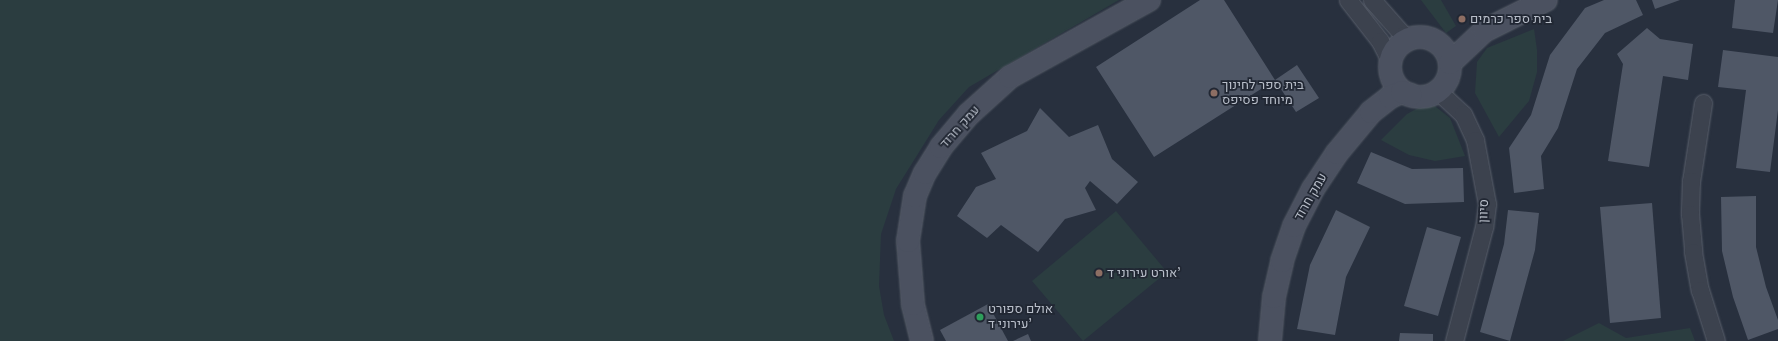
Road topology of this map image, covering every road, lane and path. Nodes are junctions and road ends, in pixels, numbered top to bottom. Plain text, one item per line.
1 (1149, 0) edge
2 (1348, 0) edge
3 (1372, 0) edge
4 (1546, 0) edge
5 (1415, 37) junction
6 (1391, 63) junction
7 (1450, 63) junction
8 (1438, 91) junction
9 (1411, 96) junction
10 (1703, 103) dead end
11 (922, 341) edge
12 (1270, 341) edge
13 (1454, 341) edge
14 (1716, 341) edge

1 - 11 street, עמק חרוד
2 - 6 street
3 - 5 street
4 - 7 street
5 - 6 street
5 - 7 street
6 - 9 street
7 - 8 street
8 - 9 street
8 - 13 street, סיוון
9 - 12 street, עמק חרוד
10 - 14 street

